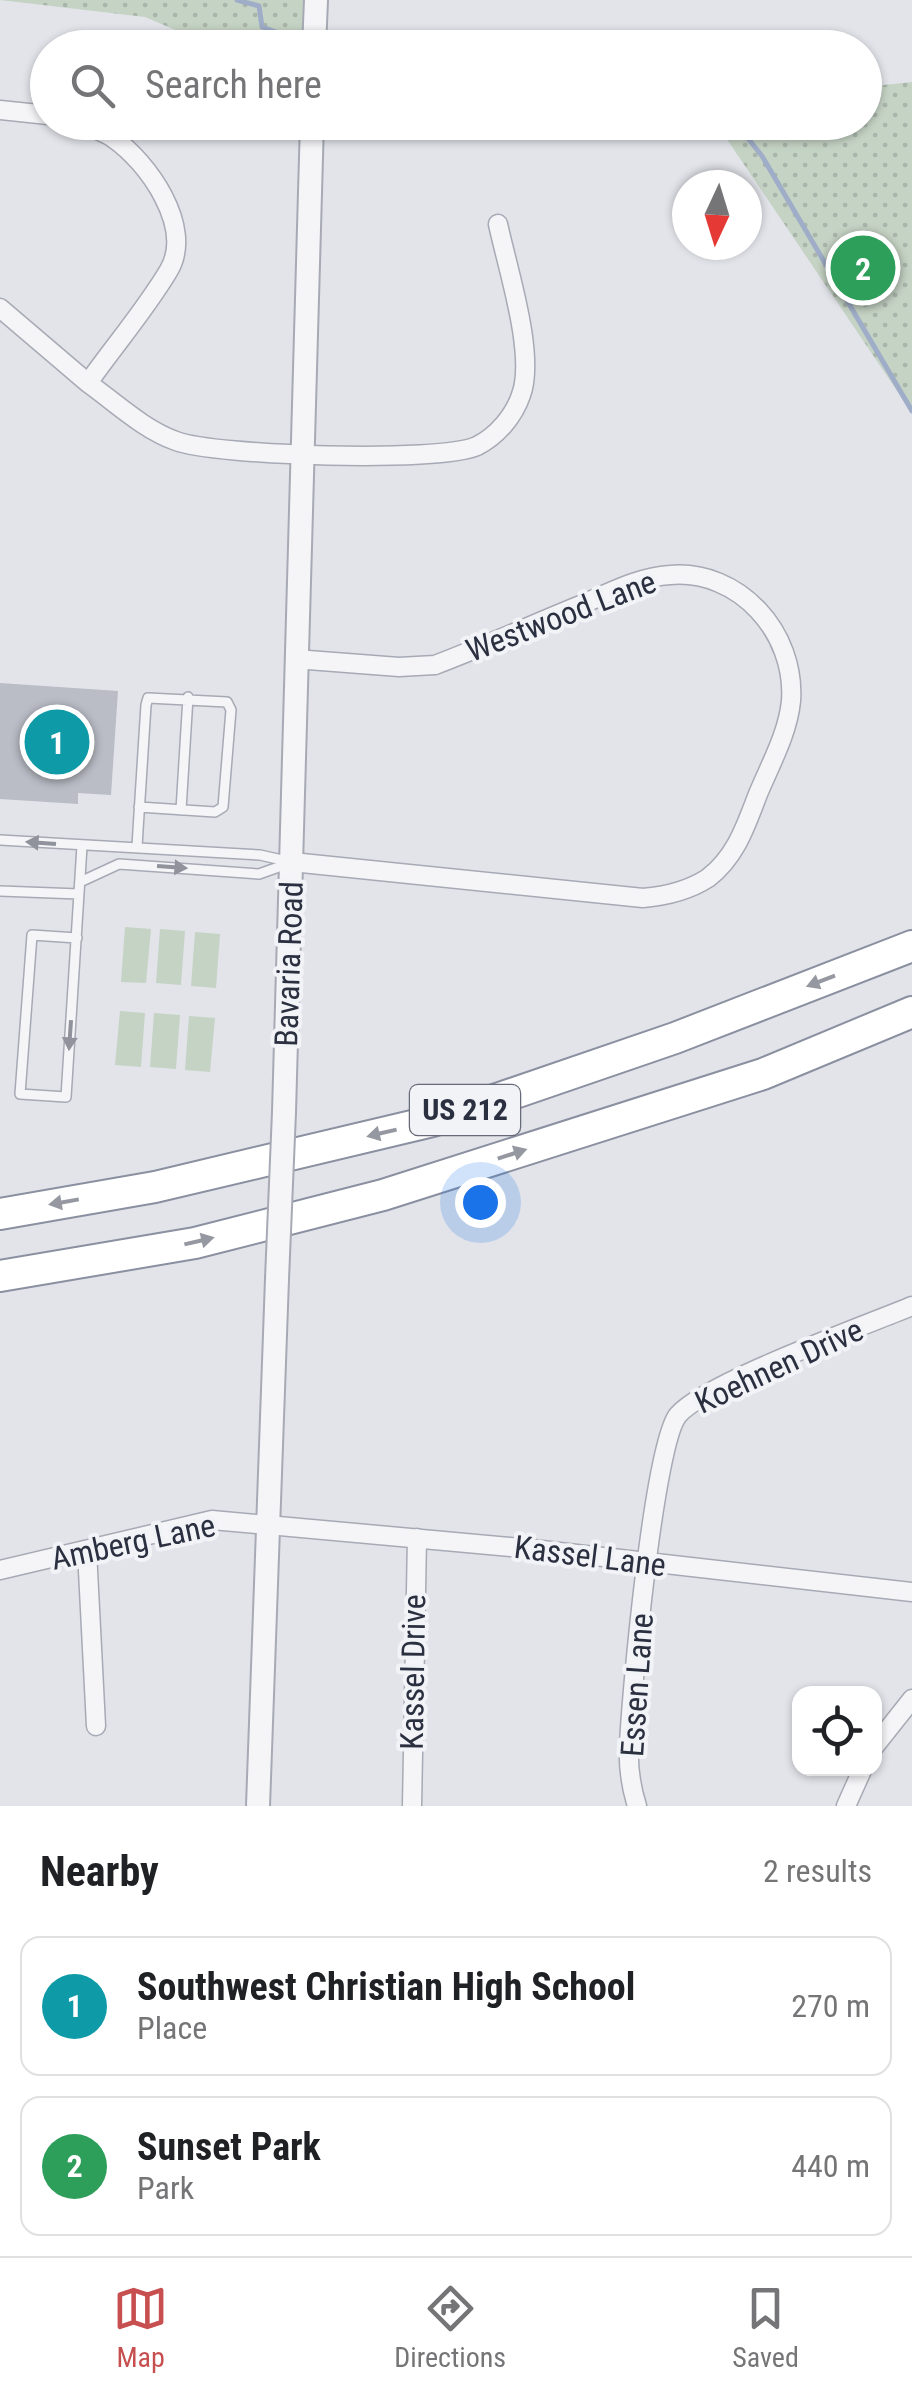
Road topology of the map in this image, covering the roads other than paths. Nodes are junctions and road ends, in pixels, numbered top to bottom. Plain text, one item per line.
1 (316, 0) edge
2 (315, 30) edge
3 (0, 110) edge
4 (30, 112) edge
5 (114, 140) edge
6 (311, 140) edge
7 (498, 224) dead end
8 (0, 308) edge
9 (88, 383) junction
10 (300, 452) junction
11 (295, 658) junction
12 (188, 697) junction
13 (140, 807) junction
14 (181, 810) junction
15 (0, 840) edge
16 (82, 846) junction
17 (120, 847) junction
18 (137, 847) junction
19 (292, 862) junction
20 (119, 864) junction
21 (80, 882) junction
22 (0, 891) edge
23 (79, 894) junction
24 (77, 938) junction
25 (912, 946) edge
26 (912, 1012) edge
27 (0, 1214) edge
28 (0, 1276) edge
29 (912, 1306) edge
30 (267, 1527) junction
31 (416, 1538) junction
32 (87, 1551) junction
33 (648, 1563) junction
34 (0, 1570) edge
35 (912, 1592) edge
36 (912, 1700) edge
37 (96, 1726) dead end
38 (882, 1737) edge
39 (859, 1776) edge
40 (258, 1806) edge
41 (412, 1806) edge
42 (637, 1806) edge
43 (846, 1806) edge

1 - 2 street
3 - 4 street
5 - 9 street
6 - 10 street, Bavaria Road
7 - 10 street
8 - 9 street
9 - 10 street
10 - 11 street, Bavaria Road
11 - 19 street, Bavaria Road
11 - 19 street, Westwood Lane
12 - 13 lane
12 - 14 lane
12 - 14 lane
13 - 14 lane
13 - 18 lane
16 -> 15 lane
16 - 17 lane
16 - 21 lane
17 - 18 lane
17 - 20 lane
18 - 19 lane
20 -> 19 lane
19 - 30 street, Bavaria Road, bridge
20 - 21 lane
21 - 23 lane
22 - 23 lane
23 - 24 lane
24 -> 24 lane
25 -> 27 highway, US 212
28 -> 26 highway, US 212
29 - 33 street, Koehnen Drive
30 - 31 street, Kassel Lane
30 - 32 street, Amberg Lane
30 - 40 street, Bavaria Road
31 - 33 street, Kassel Lane
31 - 41 street, Kassel Drive
32 - 34 street, Amberg Lane
32 - 37 street
33 - 35 street, Kassel Lane
33 - 42 street, Essen Lane
36 - 38 street
39 - 43 street

